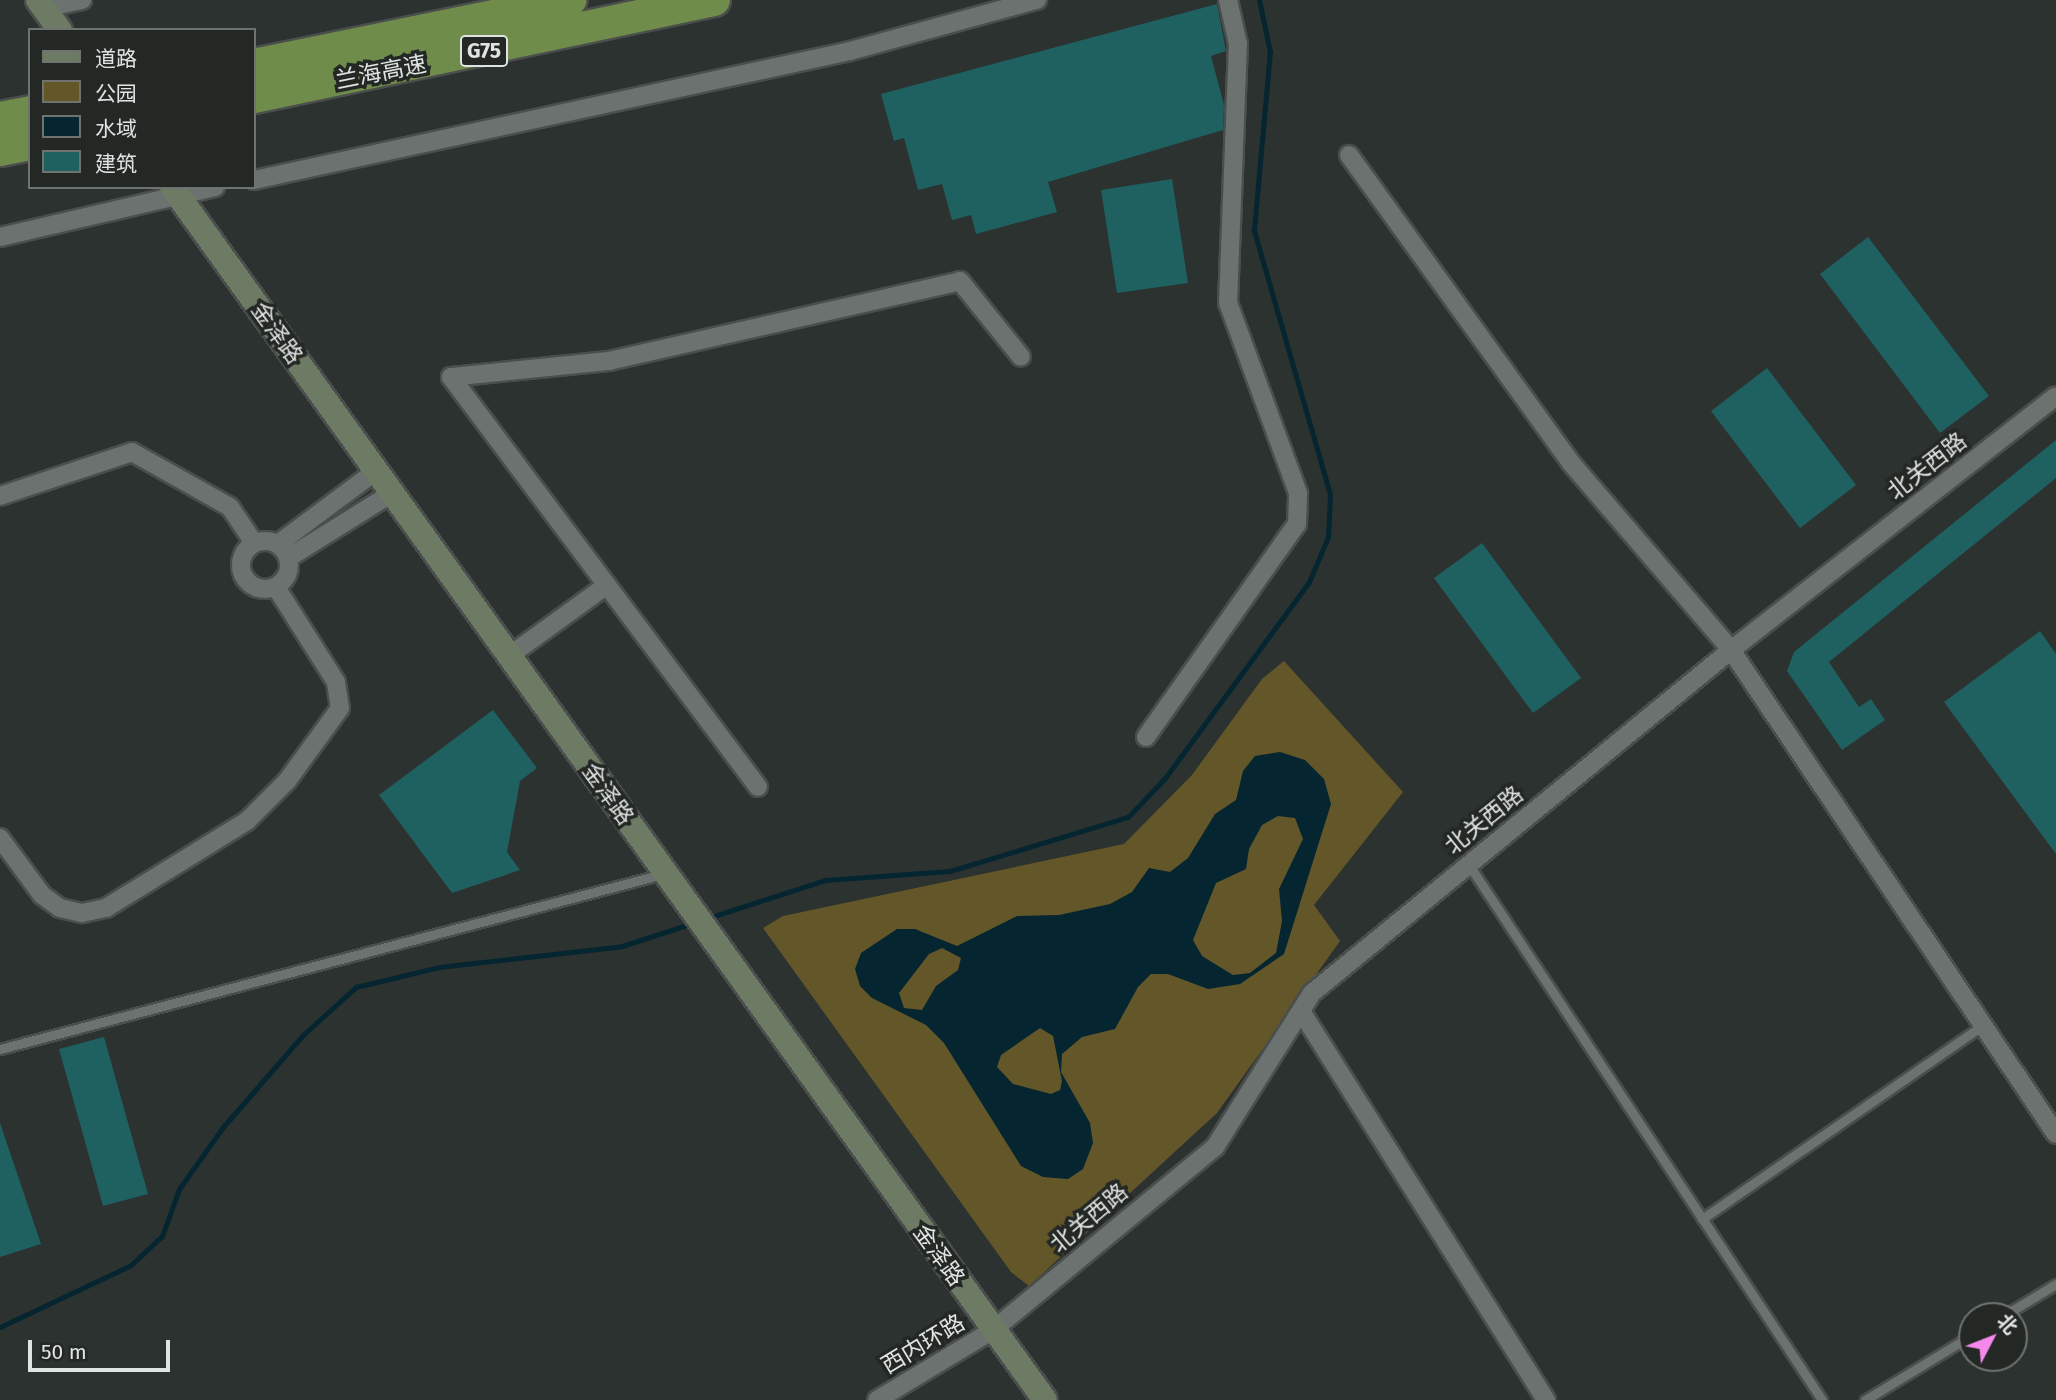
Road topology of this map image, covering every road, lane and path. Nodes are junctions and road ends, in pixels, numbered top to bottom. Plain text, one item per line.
1 (82, 0) edge
2 (570, 0) edge
3 (714, 0) edge
4 (1037, 0) edge
5 (1228, 0) edge
6 (41, 4) edge
7 (59, 28) edge
8 (256, 65) edge
9 (256, 97) edge
10 (28, 112) edge
11 (0, 118) edge
12 (28, 144) edge
13 (0, 150) edge
14 (1349, 155) dead end
15 (256, 180) edge
16 (195, 189) edge
17 (175, 191) edge
18 (0, 237) edge
19 (1021, 357) dead end
20 (2056, 396) edge
21 (376, 471) junction
22 (392, 493) junction
23 (0, 496) edge
24 (254, 543) junction
25 (283, 551) junction
26 (607, 586) junction
27 (276, 587) junction
28 (1731, 650) junction
29 (509, 656) junction
30 (1146, 737) dead end
31 (758, 787) dead end
32 (0, 838) edge
33 (1469, 864) junction
34 (665, 874) junction
35 (1301, 1011) junction
36 (1986, 1023) junction
37 (0, 1049) edge
38 (2056, 1134) edge
39 (1702, 1219) junction
40 (2056, 1284) edge
41 (2026, 1302) edge
42 (993, 1330) junction
43 (1958, 1344) edge
44 (877, 1400) edge
45 (1045, 1400) edge
46 (1546, 1400) edge
47 (1822, 1400) edge
48 (1865, 1400) edge

1 - 6 street
2 - 8 highway, 兰海高速 / G75
3 - 9 highway, 兰海高速 / G75
4 - 15 street
5 - 30 street
6 - 7 main road
10 - 11 highway
12 - 13 highway
14 - 28 street
16 - 17 street
17 - 18 street
17 - 21 main road, 金泽路
19 - 26 street
20 - 28 street, 北关西路
21 - 22 main road, 金泽路
21 - 25 street
22 - 25 street
22 - 29 main road, 金泽路
23 - 24 street
24 - 25 street
24 - 27 street
25 - 27 street
26 - 29 street
26 - 31 street
27 - 32 street
28 - 33 street, 北关西路
28 - 36 street
29 - 34 main road, 金泽路
33 - 35 street, 北关西路
33 - 39 lane
34 - 37 lane
34 - 42 main road, 金泽路
35 - 42 street, 北关西路
35 - 46 street
36 - 38 street
36 - 39 lane
39 - 47 lane
40 - 41 lane
42 - 44 street, 西内环路
42 - 45 main road, 金泽路
43 - 48 lane

